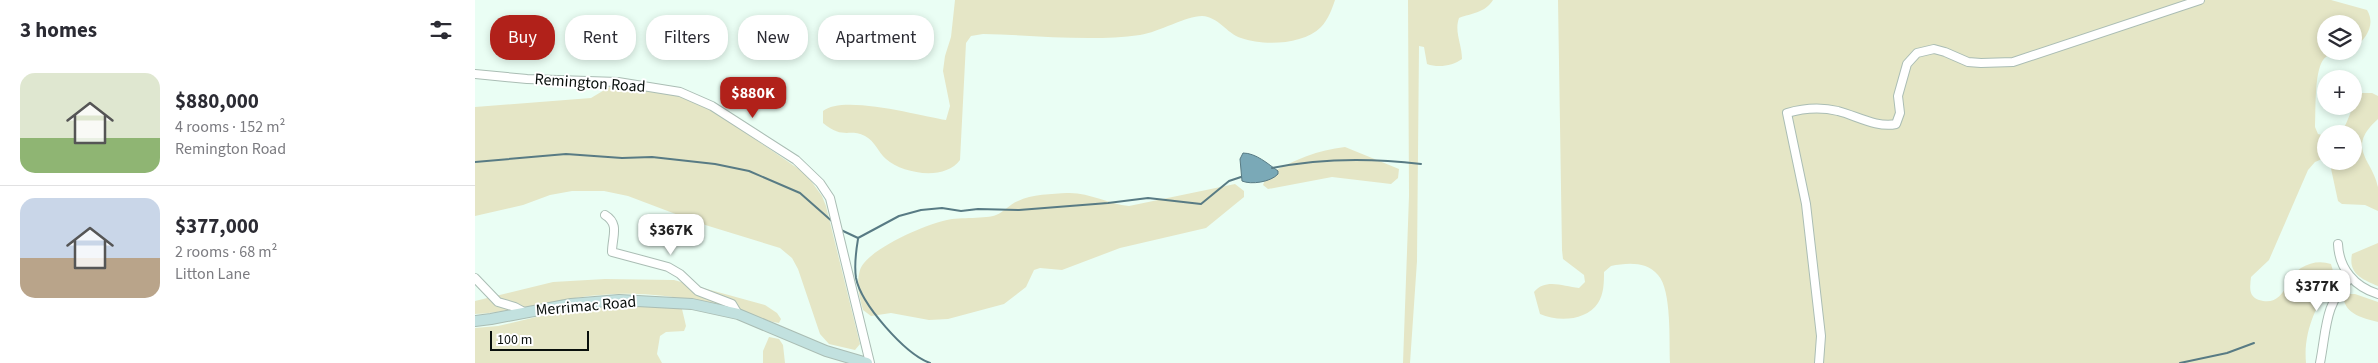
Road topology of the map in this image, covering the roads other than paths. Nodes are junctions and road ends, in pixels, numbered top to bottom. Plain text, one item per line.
1 (2200, 0) edge
2 (475, 74) edge
3 (605, 215) dead end
4 (2338, 244) dead end
5 (475, 278) edge
6 (2351, 278) junction
7 (2378, 294) edge
8 (524, 312) junction
9 (738, 314) junction
10 (475, 321) edge
11 (869, 363) edge
12 (1819, 363) edge
13 (2320, 363) edge

1 - 12 street
2 - 11 street, Remington Road
3 - 9 street
4 - 6 street
5 - 8 street
6 - 7 street
6 - 13 street
8 - 9 street, Merrimac Road
8 - 10 street, Merrimac Road
9 - 11 street, Merrimac Road

